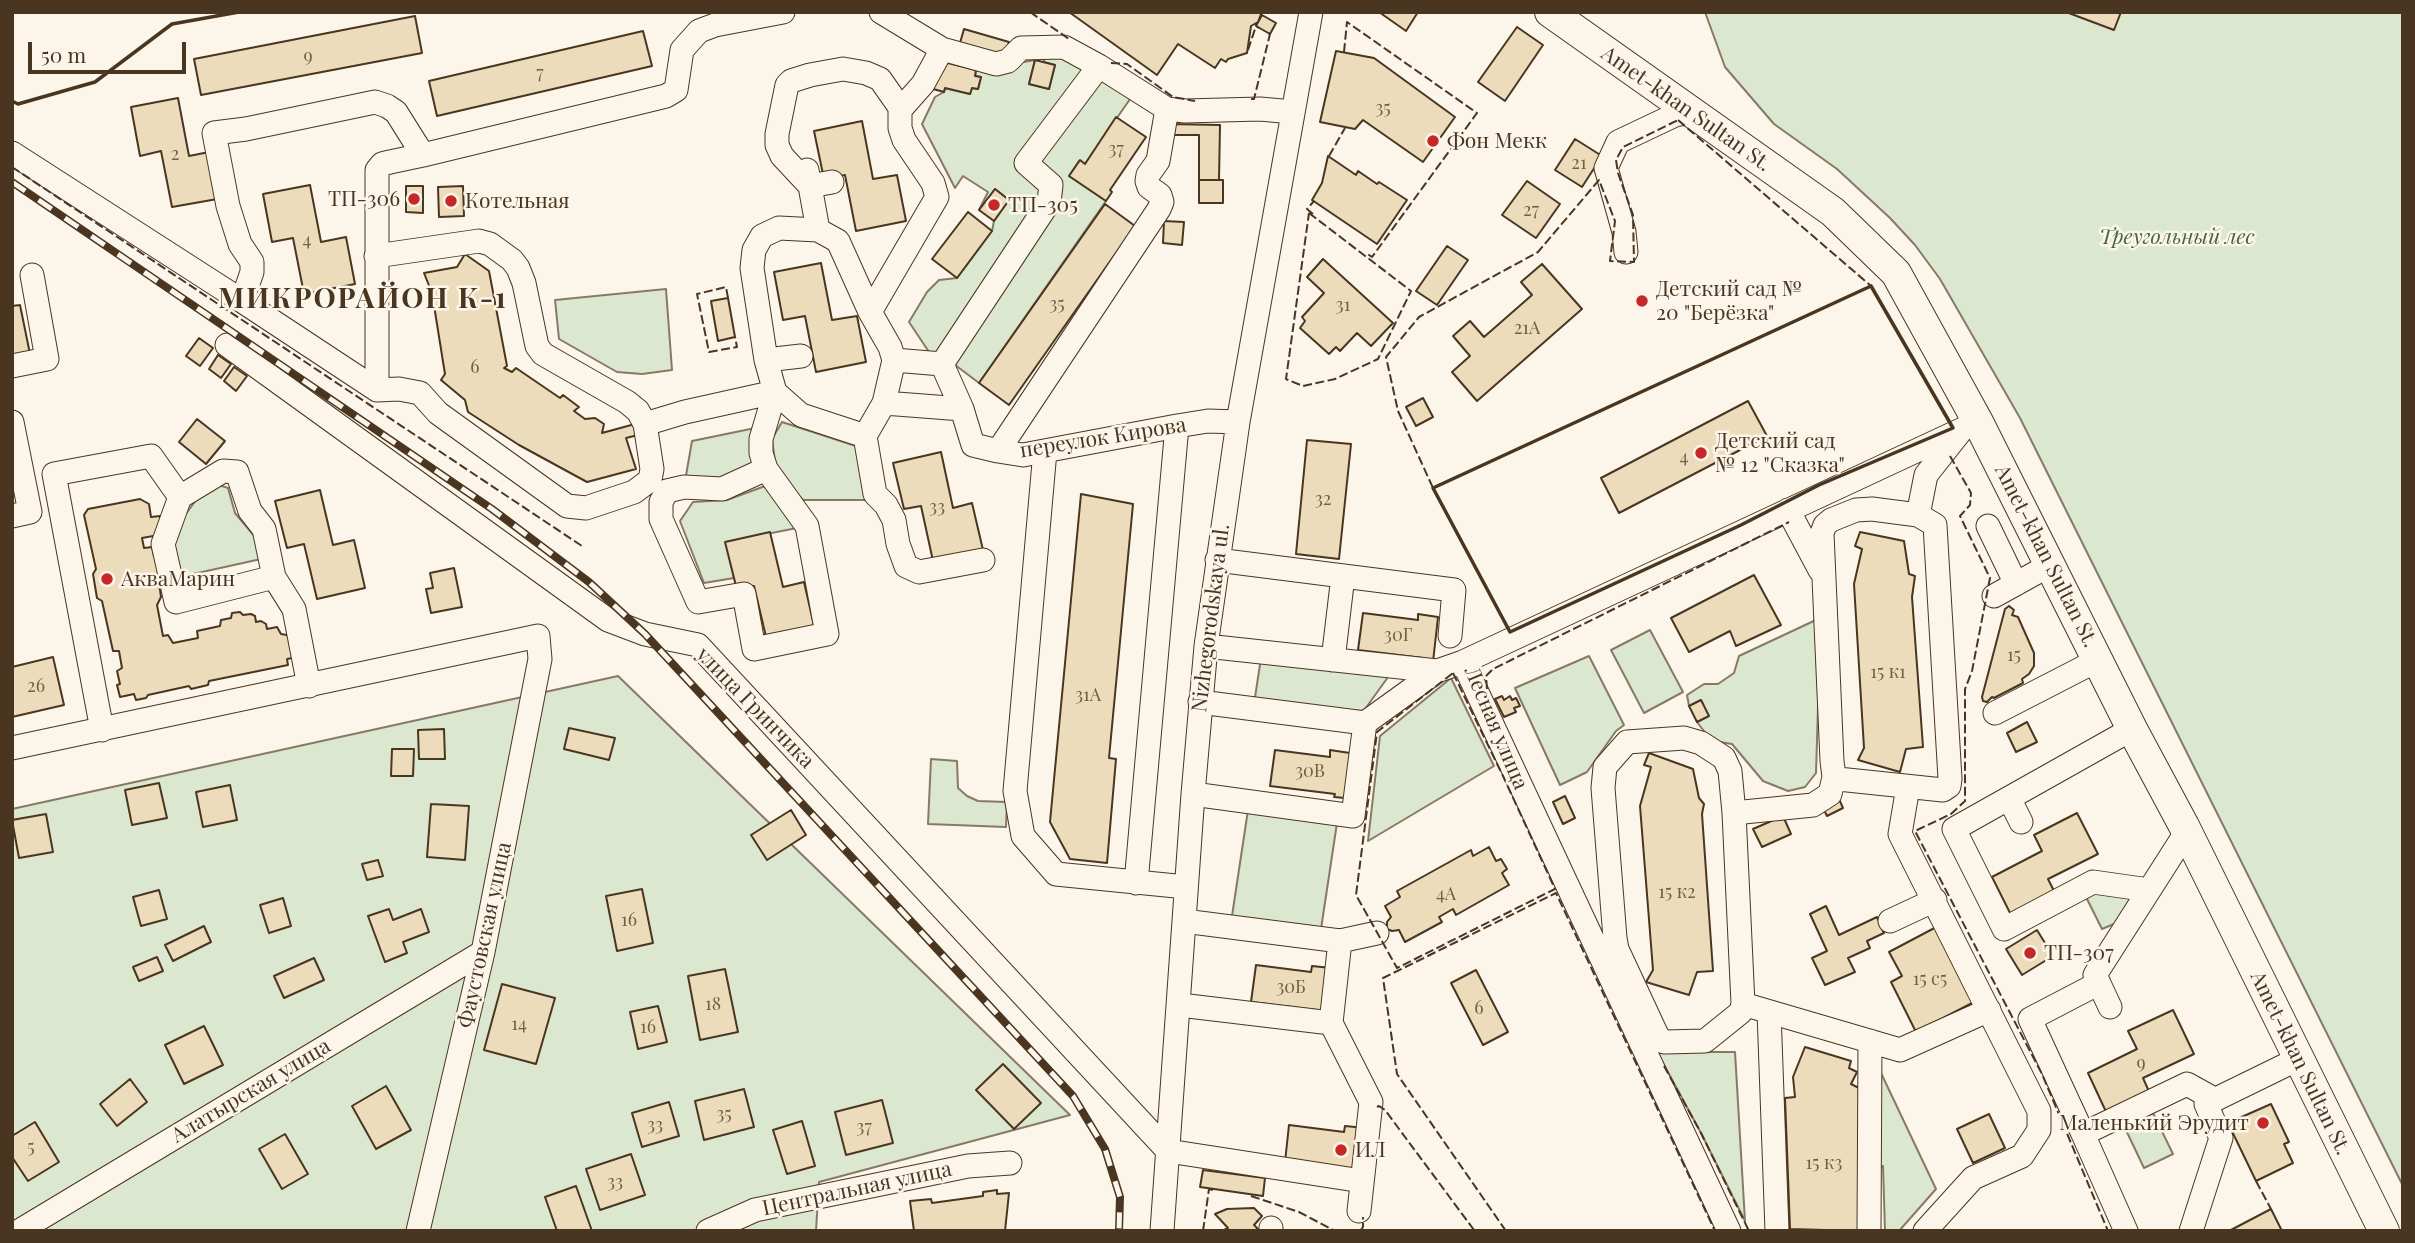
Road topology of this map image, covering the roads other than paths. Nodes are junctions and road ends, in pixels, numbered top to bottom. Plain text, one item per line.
1 (783, 12) edge
2 (881, 12) edge
3 (1311, 12) edge
4 (1550, 12) edge
5 (1579, 25) edge
6 (942, 49) junction
7 (1099, 66) junction
8 (901, 108) junction
9 (1167, 109) junction
10 (1293, 112) junction
11 (1690, 112) junction
12 (12, 153) edge
13 (422, 155) junction
14 (805, 160) dead end
15 (821, 184) junction
16 (818, 230) junction
17 (1626, 252) dead end
18 (376, 256) junction
19 (32, 275) dead end
20 (242, 301) junction
21 (870, 312) junction
22 (226, 345) dead end
23 (801, 356) dead end
24 (766, 360) junction
25 (894, 360) junction
26 (942, 364) junction
27 (12, 366) edge
28 (377, 390) junction
29 (775, 392) junction
30 (884, 402) junction
31 (962, 409) junction
32 (12, 422) edge
33 (1238, 422) junction
34 (645, 424) junction
35 (1971, 425) junction
36 (1177, 426) junction
37 (865, 436) junction
38 (998, 451) junction
39 (1045, 451) junction
40 (766, 468) junction
41 (180, 497) junction
42 (1788, 510) junction
43 (1918, 515) junction
44 (12, 516) edge
45 (1988, 526) dead end
46 (983, 560) dead end
47 (1217, 560) junction
48 (2050, 565) junction
49 (1343, 576) junction
50 (1823, 576) junction
51 (274, 578) junction
52 (2016, 584) junction
53 (1994, 596) dead end
54 (1450, 636) dead end
55 (1206, 646) junction
56 (1333, 660) junction
57 (2098, 660) junction
58 (1463, 662) junction
59 (1437, 671) junction
60 (309, 686) junction
61 (1200, 702) junction
62 (1996, 713) dead end
63 (1365, 723) junction
64 (2132, 729) junction
65 (102, 730) junction
66 (12, 748) edge
67 (1835, 777) junction
68 (1908, 787) junction
69 (1193, 794) junction
70 (2009, 798) junction
71 (1734, 813) junction
72 (2021, 822) dead end
73 (2187, 831) junction
74 (1136, 883) junction
75 (1186, 887) junction
76 (2148, 890) junction
77 (1935, 900) junction
78 (1184, 921) junction
79 (1890, 921) dead end
80 (1377, 933) dead end
81 (1340, 941) junction
82 (483, 952) junction
83 (2098, 983) junction
84 (1743, 1004) junction
85 (1180, 1005) junction
86 (2110, 1007) dead end
87 (1989, 1010) junction
88 (1769, 1012) junction
89 (1331, 1023) junction
90 (1649, 1039) junction
91 (1870, 1041) junction
92 (2298, 1059) junction
93 (2214, 1099) junction
94 (2083, 1134) junction
95 (1168, 1151) junction
96 (1010, 1163) dead end
97 (1362, 1181) junction
98 (1359, 1211) dead end
99 (19, 1231) edge
100 (418, 1231) edge
101 (708, 1231) edge
102 (1162, 1231) edge
103 (1729, 1231) edge
104 (1777, 1231) edge
105 (1868, 1231) edge
106 (1925, 1231) edge
107 (2126, 1231) edge
108 (2191, 1231) edge
109 (2384, 1231) edge

1 - 13 street
2 - 6 street
3 - 10 street, Nizhegorodskaya ul.
4 - 5 main road, Amet-khan Sultan St.
5 - 11 main road, Amet-khan Sultan St.
6 - 7 street
6 - 8 street
7 - 9 street
7 - 26 street
8 - 15 street
8 - 21 street
9 - 10 street
9 - 38 street
10 - 33 street, Nizhegorodskaya ul.
11 - 17 street
11 - 35 main road, Amet-khan Sultan St.
12 - 20 street
13 - 18 street
13 - 20 street
14 - 15 street
15 - 16 street
16 - 21 street
16 - 24 street
18 - 28 street
18 - 34 street
19 - 27 street
20 - 28 street
21 - 25 street
22 - 95 street, улица Гринчика
23 - 24 street
24 - 29 street
25 - 26 street
25 - 30 street
26 - 31 street, переулок Кирова
28 - 34 street
29 - 34 street
29 - 37 street
29 - 40 street
30 - 31 street
30 - 37 street
31 - 38 street, переулок Кирова
32 - 44 street
33 - 36 street, переулок Кирова
33 - 47 street, Nizhegorodskaya ul.
35 - 42 street, Лесная улица
35 - 43 street
35 - 48 main road, Amet-khan Sultan St.
36 - 39 street, переулок Кирова
36 - 74 street
37 - 46 street
38 - 39 street, переулок Кирова
39 - 74 street
40 - 40 street
41 - 51 street
41 - 51 street
41 - 65 street
42 - 50 street
42 - 58 street, Лесная улица
43 - 50 street
43 - 68 street
45 - 52 street
47 - 49 street
47 - 55 street, Nizhegorodskaya ul.
48 - 52 street
48 - 57 main road, Amet-khan Sultan St.
49 - 54 street
49 - 56 street
50 - 67 street
51 - 60 street
52 - 53 street
55 - 56 street
55 - 61 street, Nizhegorodskaya ul.
56 - 59 street
57 - 62 street
57 - 64 main road, Amet-khan Sultan St.
58 - 59 street
58 - 90 street, Лесная улица
59 - 63 street
60 - 65 street
60 - 82 street, Фаустовская улица
61 - 63 street
61 - 69 street, Nizhegorodskaya ul.
63 - 69 street
64 - 70 street
64 - 73 main road, Amet-khan Sultan St.
65 - 66 street
67 - 68 street
67 - 71 street
68 - 77 street
69 - 75 street, Nizhegorodskaya ul.
70 - 72 street
70 - 76 street
71 - 84 street
71 - 90 street
73 - 76 street
73 - 92 main road, Amet-khan Sultan St.
74 - 75 street
75 - 78 street, Nizhegorodskaya ul.
76 - 83 street
77 - 79 street
77 - 87 street
78 - 81 street
78 - 85 street, Nizhegorodskaya ul.
80 - 81 street
81 - 89 street
82 - 99 street, Алатырская улица
82 - 100 street, Фаустовская улица
83 - 86 street
83 - 94 street
84 - 88 street
84 - 90 street
85 - 89 street
85 - 95 street, Nizhegorodskaya ul.
87 - 91 street
87 - 106 street
88 - 91 street
88 - 104 street
89 - 97 street
90 - 103 street, Лесная улица
91 - 105 street
92 - 93 street
92 - 109 main road, Amet-khan Sultan St.
93 - 94 street
93 - 108 street
94 - 107 street
95 - 97 street
95 - 102 street, Nizhegorodskaya ul.
96 - 101 street, Центральная улица
97 - 98 street

